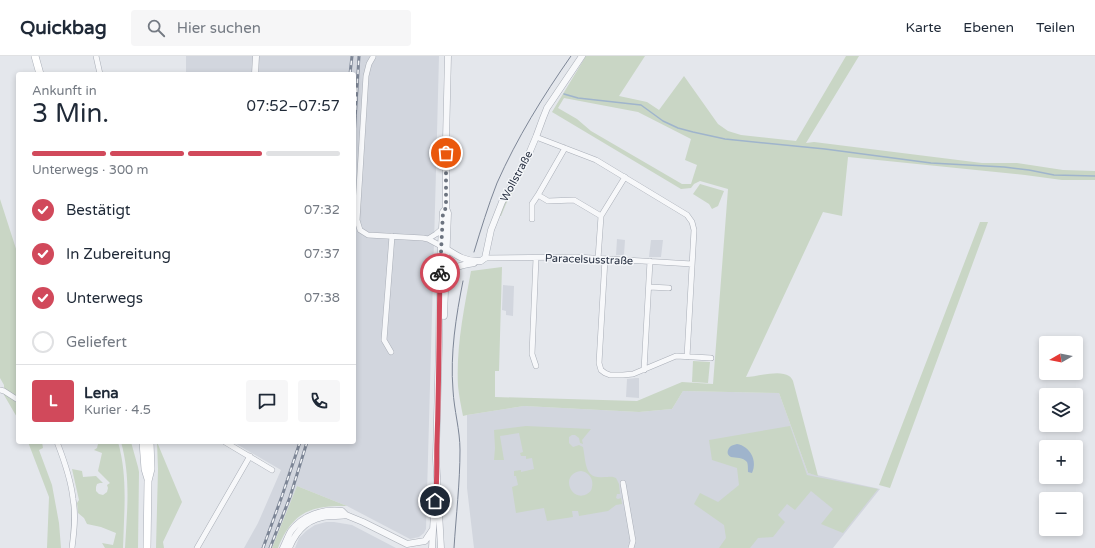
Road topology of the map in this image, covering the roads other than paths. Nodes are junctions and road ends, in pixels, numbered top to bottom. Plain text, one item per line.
1 (35, 56) edge
2 (96, 56) edge
3 (256, 56) edge
4 (448, 56) edge
5 (582, 56) edge
6 (373, 57) edge
7 (39, 72) edge
8 (100, 72) edge
9 (255, 72) edge
10 (536, 137) junction
11 (565, 148) junction
12 (625, 178) junction
13 (538, 195) junction
14 (446, 208) junction
15 (601, 216) junction
16 (532, 219) dead end
17 (442, 229) junction
18 (392, 236) junction
19 (428, 239) junction
20 (444, 247) junction
21 (536, 258) junction
22 (598, 259) junction
23 (606, 259) junction
24 (483, 260) junction
25 (650, 261) junction
26 (692, 264) junction
27 (446, 276) junction
28 (649, 287) junction
29 (668, 288) dead end
30 (440, 346) junction
31 (391, 352) dead end
32 (687, 357) junction
33 (711, 358) dead end
34 (536, 366) dead end
35 (644, 370) junction
36 (2, 391) edge
37 (16, 399) edge
38 (58, 444) edge
39 (142, 444) edge
40 (150, 444) edge
41 (229, 444) edge
42 (250, 456) junction
43 (272, 470) dead end
44 (148, 481) junction
45 (623, 483) dead end
46 (437, 513) junction
47 (346, 516) junction
48 (433, 529) junction
49 (409, 545) edge
50 (72, 548) edge
51 (147, 548) edge
52 (197, 548) edge
53 (283, 548) edge
54 (289, 548) edge
55 (422, 548) edge
56 (432, 548) edge
57 (441, 548) edge
58 (631, 548) edge

1 - 7 main road
2 - 8 street
3 - 9 street
4 - 14 street
5 - 10 street, Wollstraße
6 - 18 street
10 - 11 street
10 - 24 street, Wollstraße
11 - 12 street
11 - 13 street
12 - 15 street
12 - 26 street
13 - 15 street
13 - 16 street
14 - 17 street
14 - 20 street
15 - 22 street
17 - 19 street
17 - 20 street
18 - 19 street
18 - 31 street
19 - 20 street
20 - 24 street
20 - 27 street
20 - 30 street
21 - 22 street, Paracelsusstraße
21 - 24 street, Paracelsusstraße
21 - 34 street
22 - 23 street, Paracelsusstraße
23 - 25 street, Paracelsusstraße
23 - 35 street
24 - 27 street
25 - 26 street, Paracelsusstraße
25 - 28 street
26 - 32 street
27 - 30 street
28 - 29 street
28 - 35 street
30 - 46 street
32 - 33 street
32 - 35 street
36 - 37 street
38 - 50 street
39 - 44 main road
40 - 44 main road
41 - 42 street
42 - 43 street
42 - 52 street
44 - 51 main road
45 - 58 street
46 - 48 street
46 - 57 street
47 - 49 street
47 - 53 street
47 - 54 street
48 - 49 street
48 - 56 street
49 - 55 street

